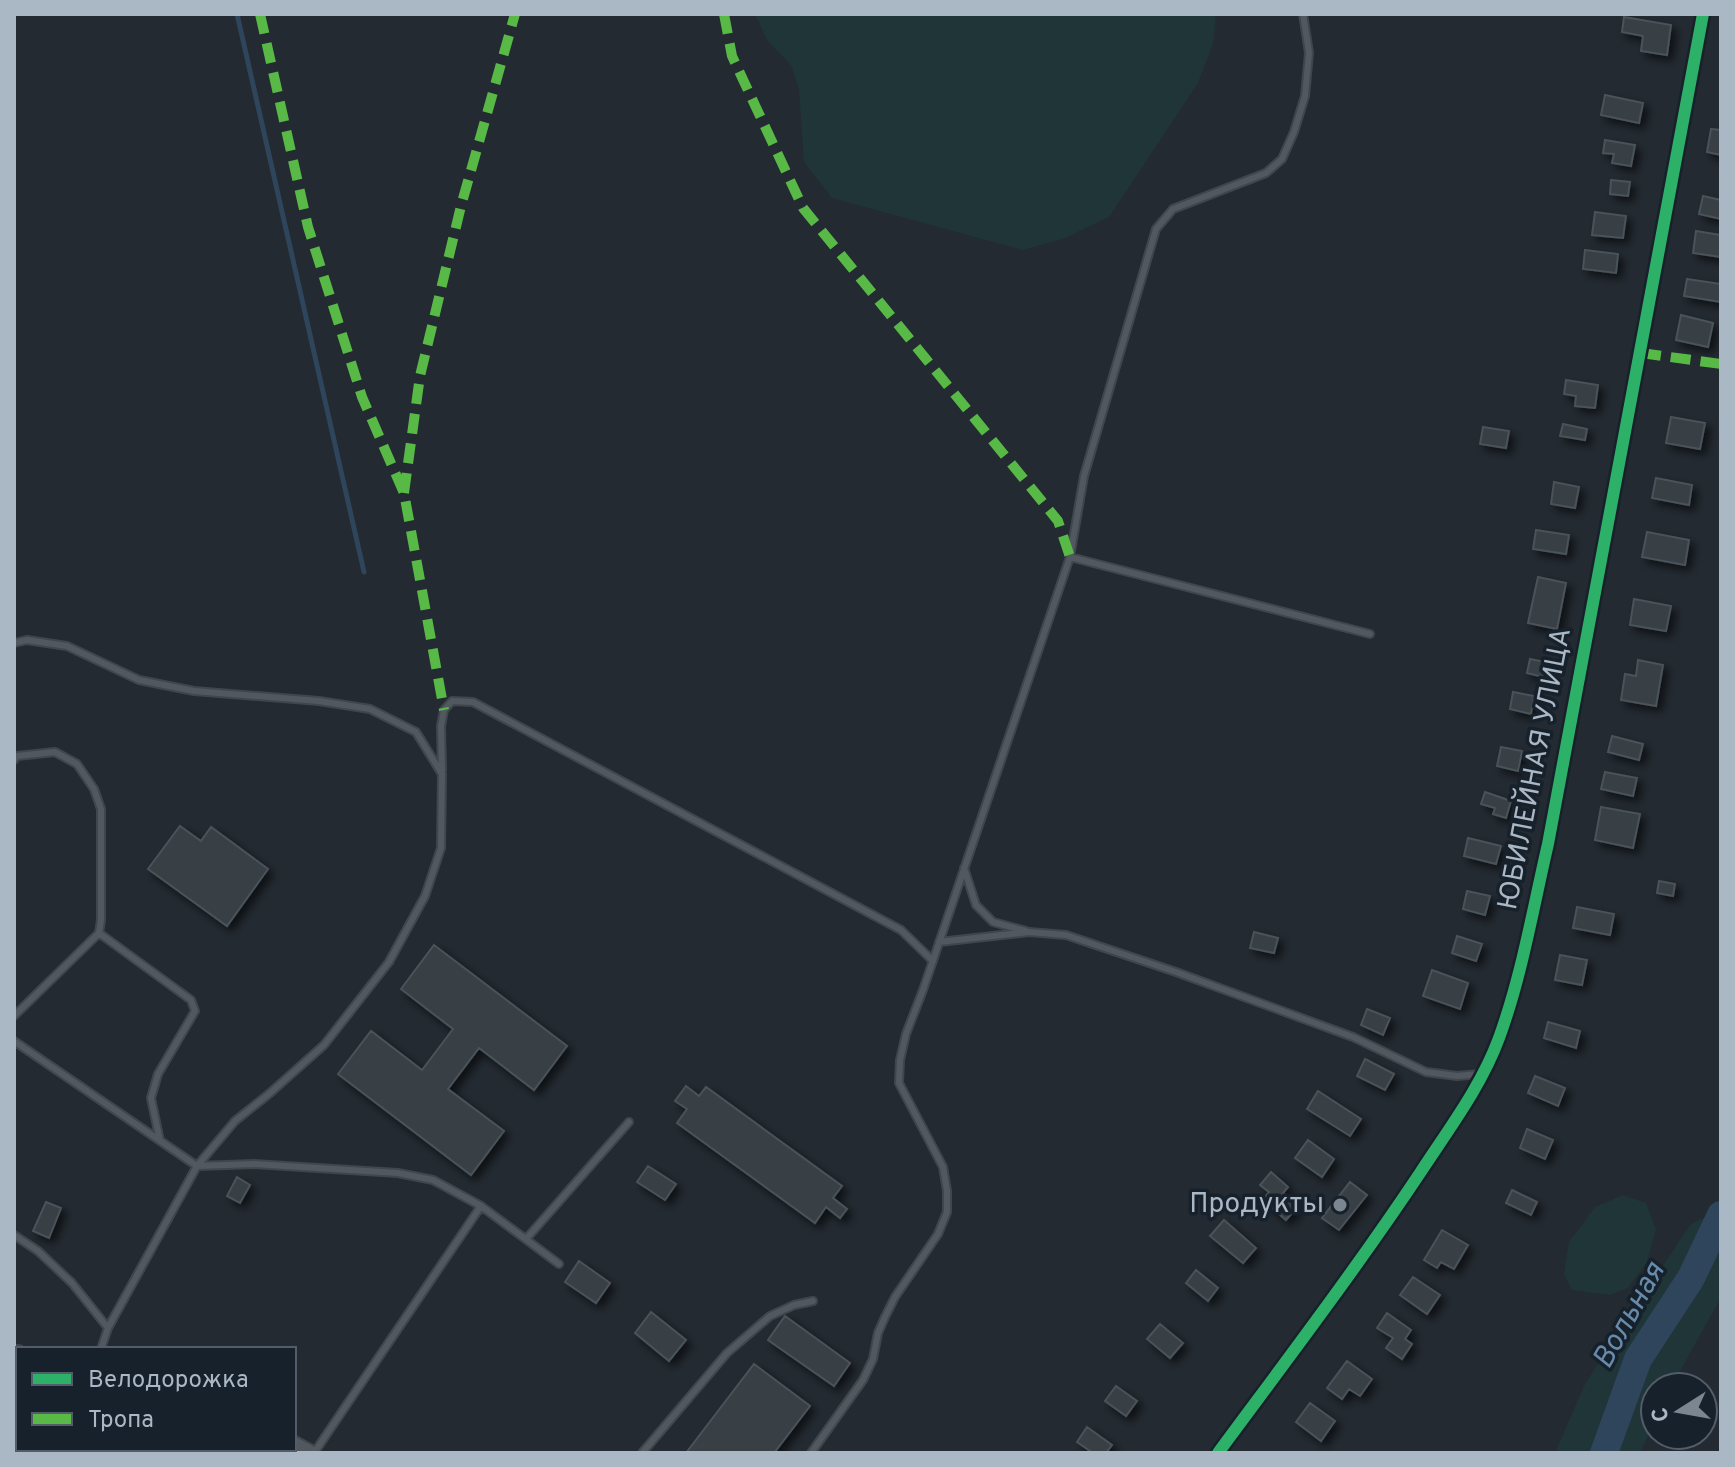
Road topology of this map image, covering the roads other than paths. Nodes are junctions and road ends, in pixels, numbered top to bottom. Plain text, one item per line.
1 (1303, 14) edge
2 (1703, 14) edge
3 (1070, 557) junction
4 (1370, 634) dead end
5 (14, 643) edge
6 (14, 760) edge
7 (442, 774) junction
8 (964, 868) junction
9 (1029, 932) junction
10 (99, 933) junction
11 (939, 942) junction
12 (933, 961) junction
13 (14, 1016) edge
14 (14, 1041) edge
15 (1482, 1074) junction
16 (629, 1122) dead end
17 (160, 1141) junction
18 (197, 1166) junction
19 (481, 1206) junction
20 (14, 1235) edge
21 (526, 1239) junction
22 (559, 1264) dead end
23 (813, 1301) dead end
24 (108, 1328) junction
25 (102, 1347) edge
26 (312, 1453) edge
27 (642, 1453) edge
28 (811, 1453) edge
29 (1218, 1453) edge

1 - 3 lane
2 - 15 street, ЮБИЛЕЙНАЯ УЛИЦА
3 - 4 lane
3 - 8 lane
5 - 7 lane
6 - 10 lane
7 - 12 lane
7 - 18 lane
8 - 9 lane
8 - 11 lane
9 - 11 lane
9 - 15 lane
10 - 13 lane
10 - 17 lane
11 - 12 lane
12 - 28 lane
14 - 17 lane
15 - 29 street, ЮБИЛЕЙНАЯ УЛИЦА
16 - 21 lane
17 - 18 lane
18 - 19 lane
18 - 24 lane
19 - 21 lane
19 - 26 lane
20 - 24 lane
21 - 22 lane
23 - 27 lane
24 - 25 lane

